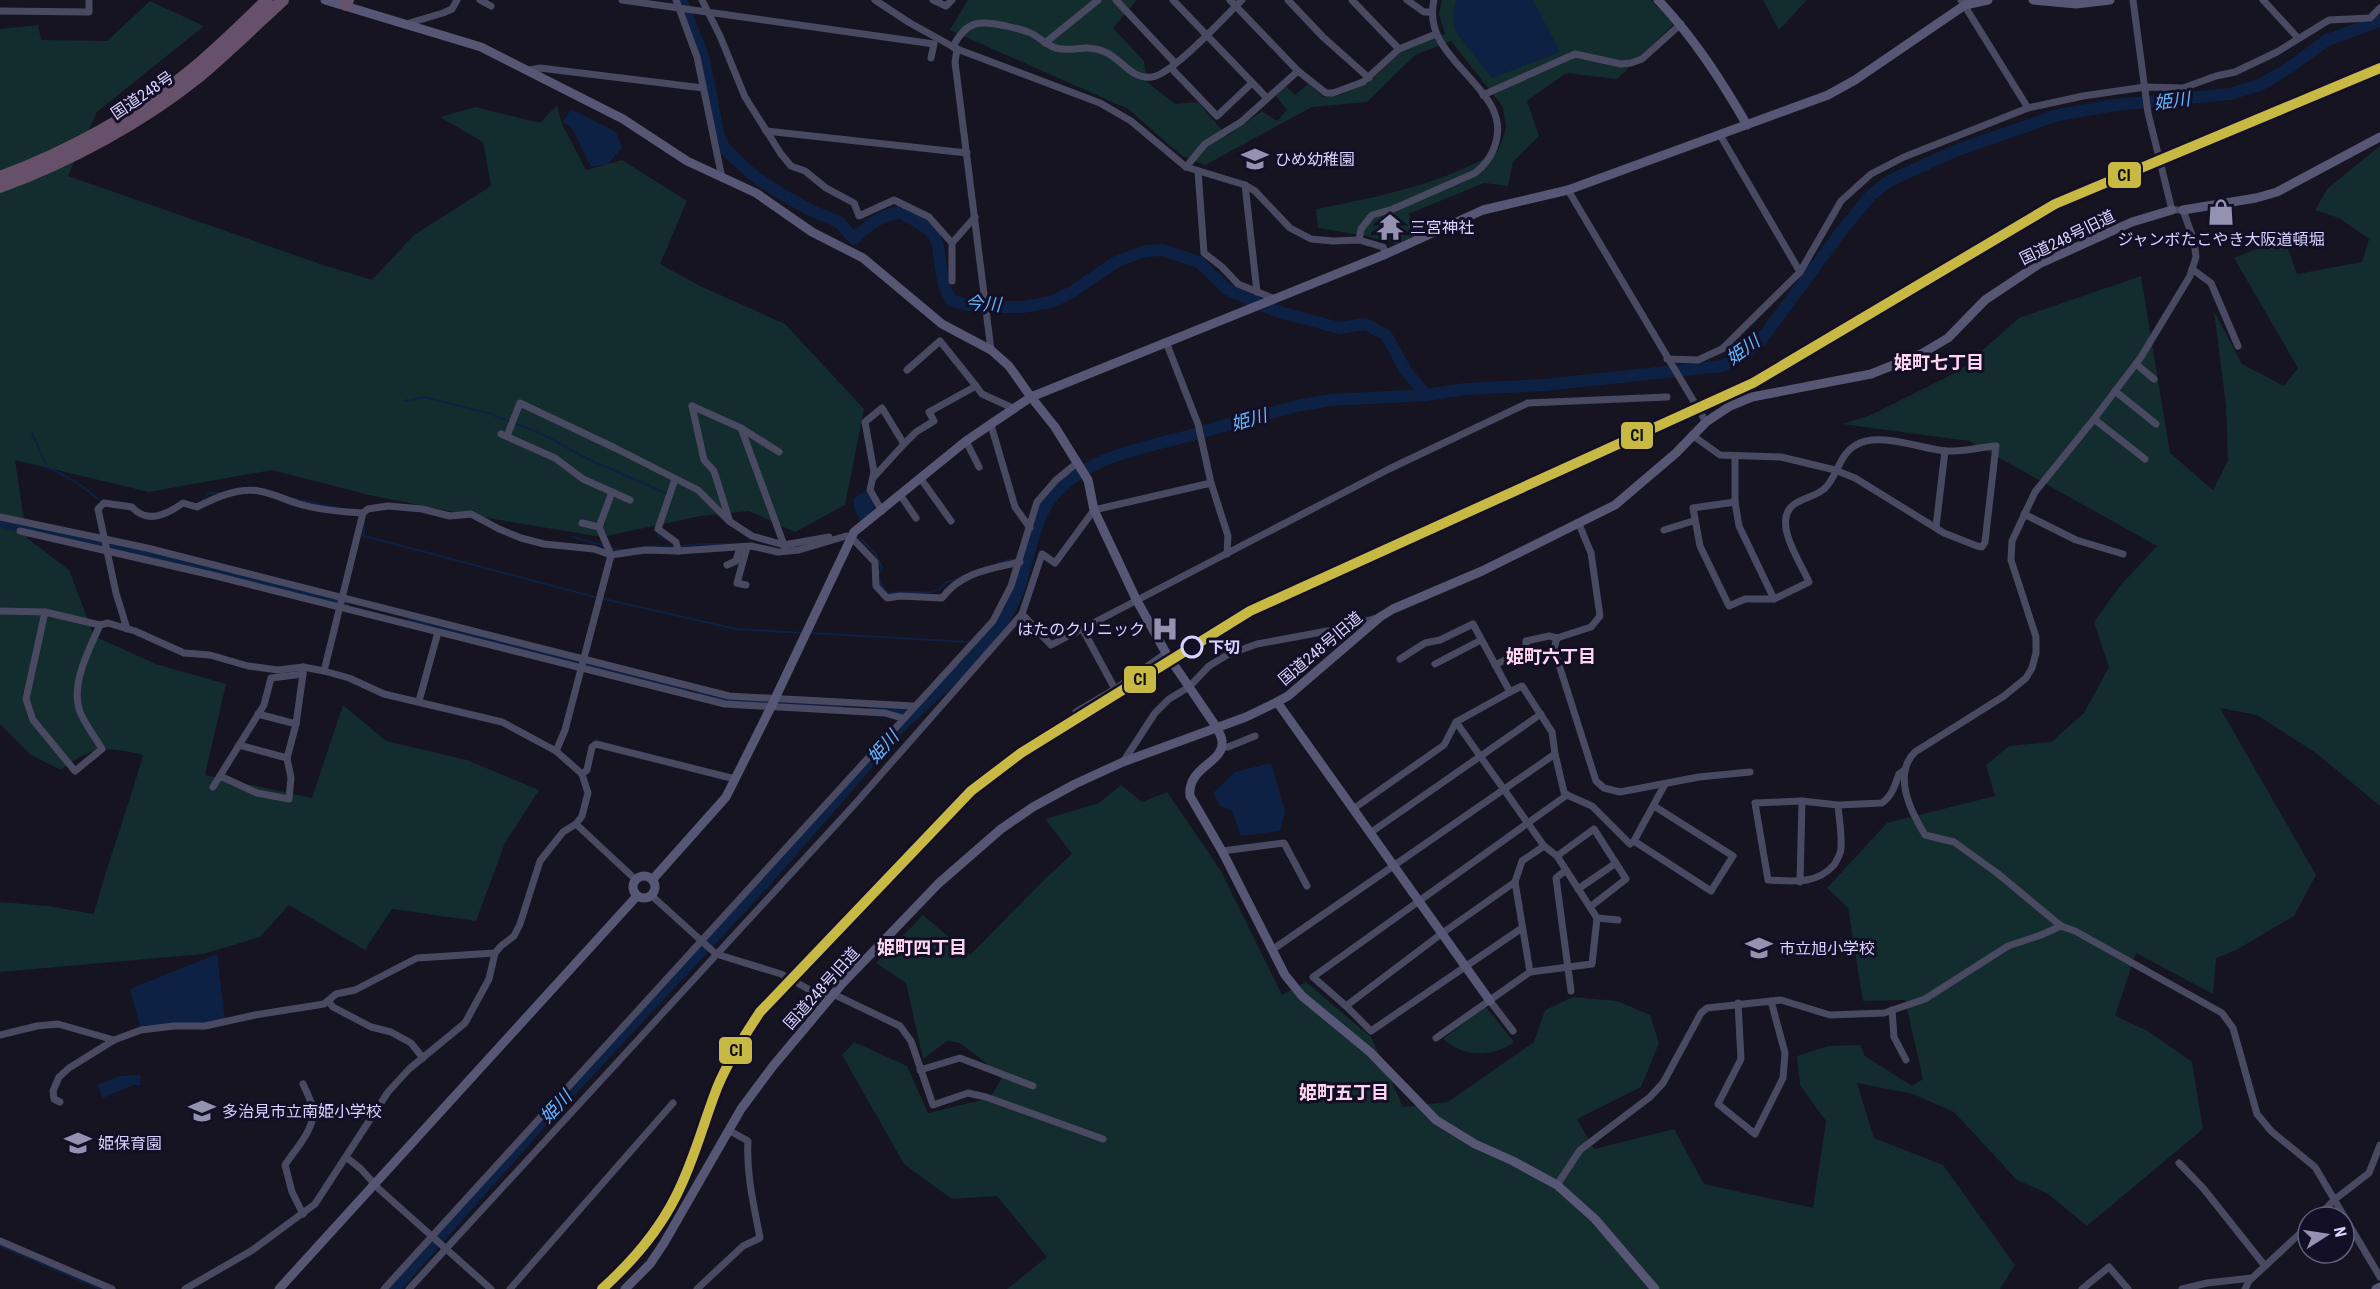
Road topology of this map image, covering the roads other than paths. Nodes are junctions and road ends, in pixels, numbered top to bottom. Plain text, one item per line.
1 (89, 0) edge
2 (260, 0) edge
3 (325, 0) edge
4 (457, 0) edge
5 (480, 0) edge
6 (622, 0) edge
7 (702, 0) edge
8 (875, 0) edge
9 (933, 0) edge
10 (952, 0) edge
11 (1098, 0) edge
12 (1116, 0) edge
13 (1173, 0) edge
14 (1288, 0) edge
15 (1407, 0) edge
16 (1434, 0) edge
17 (1658, 0) edge
18 (1988, 0) edge
19 (2033, 0) edge
20 (2110, 0) edge
21 (2133, 0) edge
22 (2263, 0) edge
23 (1354, 1) edge
24 (281, 2) edge
25 (1236, 2) edge
26 (347, 3) edge
27 (1963, 3) edge
28 (679, 5) edge
29 (491, 6) dead end
30 (2380, 8) edge
31 (0, 11) edge
32 (707, 11) junction
33 (1432, 12) junction
34 (406, 24) junction
35 (1682, 24) junction
36 (1206, 34) junction
37 (1436, 34) junction
38 (2298, 38) junction
39 (1045, 43) junction
40 (955, 48) junction
41 (1400, 49) junction
42 (931, 58) dead end
43 (201, 62) junction
44 (1173, 65) junction
45 (529, 70) junction
46 (1298, 70) junction
47 (1369, 78) junction
48 (1252, 83) junction
49 (703, 88) junction
50 (2145, 89) junction
51 (1483, 95) junction
52 (1267, 98) junction
53 (2028, 108) junction
54 (1747, 125) junction
55 (766, 131) junction
56 (1720, 135) junction
57 (2380, 137) edge
58 (967, 153) junction
59 (1186, 167) junction
60 (1198, 171) junction
61 (0, 177) edge
62 (722, 178) junction
63 (1245, 185) junction
64 (0, 187) edge
65 (1568, 190) junction
66 (2172, 210) junction
67 (2183, 210) junction
68 (975, 217) junction
69 (1359, 240) junction
70 (952, 243) junction
71 (1386, 254) junction
72 (2192, 269) junction
73 (1800, 272) junction
74 (952, 281) dead end
75 (1257, 292) junction
76 (1271, 300) junction
77 (1166, 342) junction
78 (2238, 346) dead end
79 (991, 350) junction
80 (1667, 359) junction
81 (2136, 364) junction
82 (907, 370) dead end
83 (2154, 379) dead end
84 (976, 386) junction
85 (2115, 392) junction
86 (1030, 397) junction
87 (1667, 397) dead end
88 (1015, 408) junction
89 (2094, 419) junction
90 (1706, 422) junction
91 (2156, 424) dead end
92 (991, 425) junction
93 (741, 428) junction
94 (1692, 435) junction
95 (619, 440) dead end
96 (966, 441) junction
97 (904, 444) junction
98 (615, 448) junction
99 (1945, 451) junction
100 (779, 452) dead end
101 (1735, 456) junction
102 (2145, 459) dead end
103 (1077, 464) junction
104 (979, 467) dead end
105 (1835, 470) junction
106 (873, 478) junction
107 (675, 479) junction
108 (921, 479) junction
109 (1211, 483) junction
110 (612, 492) junction
111 (901, 495) junction
112 (630, 500) dead end
113 (1735, 502) junction
114 (1094, 510) junction
115 (882, 512) junction
116 (363, 513) junction
117 (2024, 514) junction
118 (0, 518) edge
119 (916, 518) dead end
120 (729, 521) junction
121 (951, 521) dead end
122 (1693, 521) junction
123 (582, 523) dead end
124 (1579, 524) junction
125 (598, 527) junction
126 (1936, 527) junction
127 (1030, 528) junction
128 (1664, 530) dead end
129 (20, 531) dead end
130 (852, 535) junction
131 (104, 540) junction
132 (784, 545) junction
133 (743, 547) junction
134 (108, 550) junction
135 (678, 551) junction
136 (1227, 554) junction
137 (2123, 554) dead end
138 (611, 555) junction
139 (1020, 562) junction
140 (727, 564) dead end
141 (746, 585) dead end
142 (343, 599) junction
143 (1136, 599) junction
144 (1774, 599) junction
145 (341, 608) junction
146 (0, 610) edge
147 (45, 612) junction
148 (1022, 614) junction
149 (1380, 617) junction
150 (100, 625) junction
151 (127, 629) junction
152 (1083, 630) junction
153 (438, 632) junction
154 (1557, 638) junction
155 (1481, 640) junction
156 (1166, 653) junction
157 (1400, 659) dead end
158 (584, 660) junction
159 (1435, 664) dead end
160 (1495, 665) junction
161 (581, 669) junction
162 (303, 671) junction
163 (324, 671) junction
164 (1189, 687) junction
165 (1114, 690) junction
166 (1510, 692) junction
167 (776, 698) junction
168 (419, 701) junction
169 (1277, 702) junction
170 (913, 706) junction
171 (771, 707) junction
172 (1076, 712) dead end
173 (258, 714) junction
174 (1541, 714) junction
175 (902, 718) junction
176 (1456, 722) junction
177 (296, 724) junction
178 (1216, 728) junction
179 (1255, 736) dead end
180 (239, 745) junction
181 (1221, 747) junction
182 (556, 751) junction
183 (1555, 754) junction
184 (1480, 756) junction
185 (287, 758) junction
186 (1123, 762) junction
187 (1905, 770) junction
188 (1750, 772) dead end
189 (582, 774) junction
190 (220, 776) junction
191 (735, 779) junction
192 (1665, 784) junction
193 (213, 787) dead end
194 (1504, 790) junction
195 (1567, 795) junction
196 (1802, 801) junction
197 (1838, 805) junction
198 (1654, 806) junction
199 (1353, 809) junction
200 (576, 824) junction
201 (1528, 824) junction
202 (1370, 833) junction
203 (1634, 841) junction
204 (1544, 846) junction
205 (1222, 851) junction
206 (1557, 856) junction
207 (1616, 863) junction
208 (1393, 867) junction
209 (1566, 870) junction
210 (652, 879) junction
211 (636, 880) junction
212 (1515, 882) junction
213 (1800, 882) junction
214 (1307, 886) dead end
215 (1578, 889) junction
216 (637, 896) junction
217 (652, 896) junction
218 (1418, 901) junction
219 (1590, 907) junction
220 (1597, 918) junction
221 (1618, 920) dead end
222 (2061, 926) junction
223 (1522, 928) junction
224 (1441, 934) junction
225 (702, 941) junction
226 (1272, 950) junction
227 (714, 952) junction
228 (495, 953) junction
229 (1465, 967) junction
230 (1568, 967) junction
231 (1530, 972) junction
232 (1571, 991) dead end
233 (831, 997) junction
234 (1490, 1000) junction
235 (328, 1001) junction
236 (1771, 1001) junction
237 (1738, 1003) junction
238 (1346, 1006) junction
239 (1892, 1010) junction
240 (1513, 1031) dead end
241 (0, 1035) edge
242 (1436, 1038) dead end
243 (114, 1040) junction
244 (423, 1058) junction
245 (1906, 1060) dead end
246 (920, 1070) junction
247 (303, 1084) dead end
248 (1032, 1086) dead end
249 (60, 1102) dead end
250 (673, 1103) dead end
251 (730, 1131) junction
252 (1103, 1139) dead end
253 (2380, 1145) edge
254 (346, 1157) junction
255 (2179, 1163) dead end
256 (375, 1183) junction
257 (1557, 1185) junction
258 (2334, 1200) junction
259 (2329, 1205) edge
260 (303, 1214) junction
261 (432, 1236) junction
262 (2296, 1237) edge
263 (0, 1241) edge
264 (447, 1249) junction
265 (2265, 1266) junction
266 (2380, 1277) edge
267 (2250, 1280) junction
268 (112, 1289) edge
269 (185, 1289) edge
270 (279, 1289) edge
271 (384, 1289) edge
272 (409, 1289) edge
273 (490, 1289) edge
274 (510, 1289) edge
275 (625, 1289) edge
276 (697, 1289) edge
277 (1655, 1289) edge
278 (2082, 1289) edge
279 (2128, 1289) edge
280 (2182, 1289) edge
281 (2245, 1289) edge

1 - 31 street
2 - 43 highway
3 - 26 street
4 - 34 street
5 - 29 street
6 - 28 street
7 - 32 street
8 - 40 street
9 - 10 street
11 - 39 street
12 - 44 street
13 - 36 street
14 - 47 street
15 - 33 street
16 - 33 street
17 - 35 street
18 - 27 street
19 - 20 street
21 - 50 street
22 - 38 street
23 - 41 street
24 - 43 highway, 国道248号
24 - 64 highway, 国道248号
25 - 36 street
25 - 46 street
26 - 34 street
27 - 53 street
27 - 54 street
28 - 32 street
28 - 49 street
30 - 38 street
32 - 42 street
32 - 55 street
33 - 37 street
34 - 45 street
35 - 51 street
35 - 54 street
36 - 44 street
36 - 48 street
37 - 41 street
37 - 51 street
38 - 50 street
39 - 40 street
39 - 44 street
40 - 58 street
40 - 59 street
41 - 47 street
43 - 61 highway, 国道248号
44 - 48 street
45 - 49 street
45 - 62 street
46 - 47 street
46 - 52 street
48 - 52 street
49 - 62 street
50 - 53 street
50 - 66 street
51 - 69 street
52 - 59 street
53 - 73 street
54 - 56 street
55 - 58 street
55 - 70 street
56 - 65 street
56 - 73 street
57 - 67 street
58 - 68 street
59 - 60 street
60 - 63 street
60 - 75 street
62 - 79 street
63 - 69 street
63 - 75 street
65 - 71 street
65 - 80 street
66 - 67 street
66 - 90 street, 国道248号旧道
67 - 72 street
68 - 70 street
68 - 79 street
69 - 71 street
70 - 74 street
71 - 76 street
72 - 78 street
72 - 81 street
73 - 80 street
75 - 76 street
76 - 77 street
77 - 86 street
77 - 109 street
79 - 86 street
80 - 90 street
81 - 83 street
81 - 85 street
82 - 84 street
84 - 88 street
84 - 97 street
85 - 89 street
85 - 91 street
86 - 88 street
86 - 103 street
87 - 136 street
88 - 92 street
89 - 102 street
89 - 117 street
90 - 94 street, 国道248号旧道
92 - 96 street
92 - 127 street
93 - 100 street
93 - 120 street
93 - 132 street
94 - 101 street
94 - 124 street, 国道248号旧道
95 - 98 street
96 - 104 street
96 - 108 street
97 - 106 street
97 - 106 street
98 - 107 street
98 - 110 street
99 - 105 street
99 - 126 street
99 - 126 street
101 - 105 street
101 - 113 street
103 - 114 street
103 - 127 street
105 - 126 street
105 - 144 street
106 - 115 street
107 - 120 street
107 - 135 street
108 - 111 street
108 - 121 street
109 - 114 street
109 - 136 street
110 - 112 street
110 - 125 street
111 - 115 street
111 - 119 street
113 - 122 street
113 - 144 street
114 - 143 street
114 - 148 street
115 - 130 street
116 - 131 street
116 - 138 street
116 - 142 street
117 - 137 street
117 - 187 street
118 - 131 street
120 - 132 street
122 - 128 street
122 - 144 street
123 - 125 street
124 - 149 street, 国道248号旧道
124 - 154 street
125 - 138 street
127 - 139 street
129 - 134 street
130 - 132 street
130 - 133 street
130 - 139 street
130 - 167 street
131 - 134 street
131 - 142 street
133 - 135 street
133 - 140 street
133 - 141 street
134 - 145 street
134 - 151 street
135 - 138 street
136 - 143 street
138 - 158 street
139 - 170 street
142 - 145 street
142 - 158 street
143 - 152 street
143 - 156 street
145 - 153 street
145 - 163 street
146 - 147 street
147 - 150 street
147 - 150 street
148 - 152 street
148 - 227 street
149 - 164 street
149 - 169 street, 国道248号旧道
150 - 151 street
151 - 162 street
152 - 165 street
153 - 161 street
153 - 168 street
154 - 160 street
154 - 192 street
155 - 157 street
155 - 159 street
155 - 160 street
156 - 164 street
156 - 165 street
158 - 161 street
158 - 167 street
160 - 166 street
161 - 171 street
161 - 182 street
162 - 163 street
162 - 173 street
162 - 177 street
163 - 168 street
164 - 178 street
164 - 186 street
165 - 172 street
166 - 174 street
166 - 176 street
167 - 170 street
167 - 171 street
168 - 182 street
169 - 178 street, 国道248号旧道
169 - 199 street
170 - 175 street
171 - 175 street
171 - 191 street
173 - 177 street
173 - 180 street
174 - 183 street
174 - 184 street
175 - 225 street
176 - 184 street
176 - 199 street
177 - 185 street
178 - 181 street
178 - 186 street, 国道248号旧道
179 - 181 street
180 - 185 street
180 - 190 street
181 - 205 street
182 - 189 street
183 - 194 street
183 - 195 street
184 - 194 street
184 - 202 street
185 - 190 street
186 - 233 street, 国道248号旧道
187 - 197 street
187 - 222 street
188 - 192 street
189 - 191 street
189 - 200 street
190 - 193 street
191 - 210 street
192 - 198 street
194 - 201 street
194 - 208 street
195 - 201 street
195 - 203 street
196 - 197 street
196 - 213 street
196 - 213 street
197 - 213 street
198 - 203 street
198 - 203 street
199 - 202 street
200 - 211 street
200 - 228 street
201 - 204 street
201 - 218 street
202 - 208 street
204 - 206 street
204 - 212 street
205 - 214 street
205 - 226 street
206 - 207 street
206 - 209 street
207 - 215 street
207 - 219 street
208 - 218 street
208 - 226 street
209 - 215 street
209 - 230 street
210 - 211 street
210 - 217 street
211 - 216 street
212 - 223 street
212 - 224 street
215 - 219 street
216 - 217 street
216 - 256 street
217 - 225 street
218 - 224 street
218 - 238 street
219 - 220 street
220 - 221 street
220 - 230 street
222 - 239 street
222 - 258 street
223 - 229 street
223 - 231 street
224 - 229 street
224 - 238 street
225 - 227 street
225 - 261 street
226 - 257 street
227 - 233 street
227 - 264 street
228 - 235 street
228 - 244 street
229 - 234 street
229 - 238 street
230 - 231 street
230 - 232 street
231 - 234 street
233 - 246 street
233 - 251 street, 国道248号旧道
234 - 240 street
234 - 242 street
235 - 243 street
235 - 244 street
236 - 237 street
236 - 237 street
236 - 239 street
237 - 257 street
239 - 245 street
241 - 243 street
243 - 249 street
244 - 254 street
246 - 248 street
246 - 252 street
247 - 260 street
250 - 274 street
251 - 275 street, 国道248号旧道
251 - 276 street
253 - 258 street
254 - 256 street
254 - 260 street
255 - 265 street
256 - 261 street
256 - 270 street
257 - 277 street
258 - 259 street
258 - 266 street
260 - 269 street
261 - 264 street
261 - 271 street
262 - 265 street
263 - 268 street
264 - 272 street
264 - 273 street
265 - 267 street
267 - 280 street
267 - 281 street
278 - 279 street

